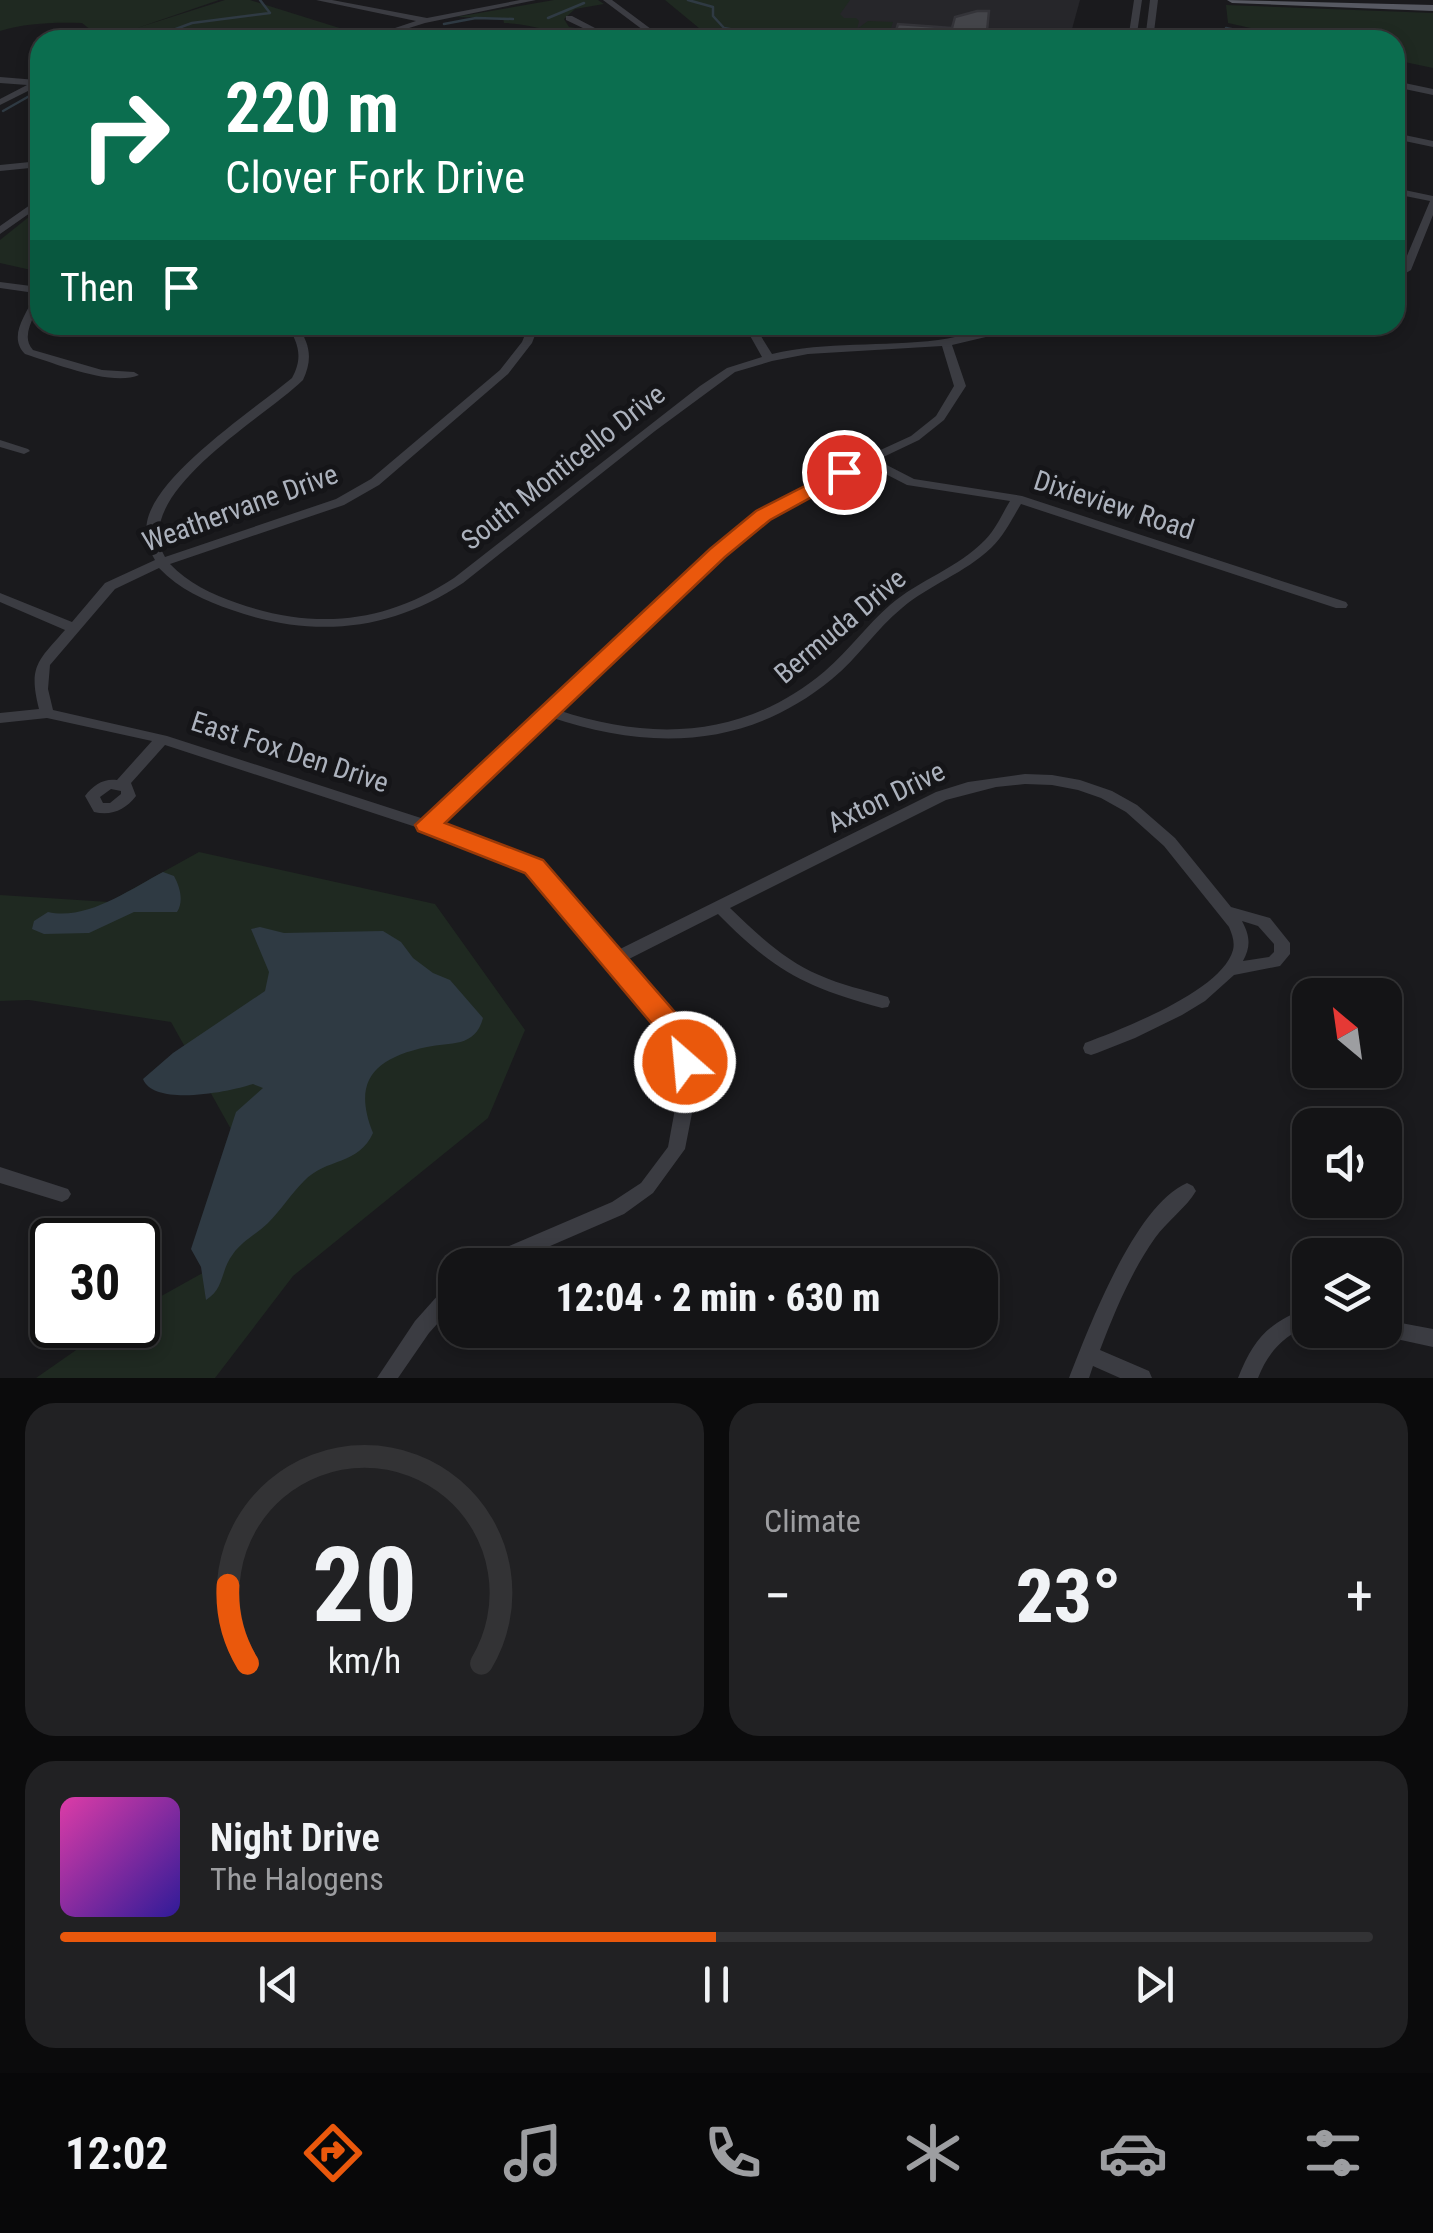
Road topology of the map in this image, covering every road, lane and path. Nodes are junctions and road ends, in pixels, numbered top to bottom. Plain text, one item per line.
1 (320, 0) edge
2 (607, 0) edge
3 (1138, 0) edge
4 (1154, 0) edge
5 (1232, 0) edge
6 (523, 1) edge
7 (1433, 8) edge
8 (570, 18) dead end
9 (421, 22) junction
10 (395, 30) edge
11 (594, 30) edge
12 (648, 30) edge
13 (1134, 30) edge
14 (1151, 30) edge
15 (0, 80) edge
16 (30, 82) edge
17 (30, 84) edge
18 (1405, 86) edge
19 (1433, 92) edge
20 (2, 98) edge
21 (1405, 138) edge
22 (1433, 144) edge
23 (30, 165) edge
24 (0, 168) edge
25 (1405, 193) edge
26 (1433, 201) edge
27 (30, 209) edge
28 (0, 231) edge
29 (1406, 270) dead end
30 (0, 285) edge
31 (30, 289) edge
32 (30, 316) edge
33 (299, 335) edge
34 (530, 335) edge
35 (755, 335) edge
36 (982, 335) edge
37 (946, 342) junction
38 (768, 358) junction
39 (134, 375) dead end
40 (0, 444) edge
41 (24, 451) dead end
42 (870, 460) junction
43 (1018, 499) junction
44 (160, 563) junction
45 (0, 597) edge
46 (1341, 606) dead end
47 (71, 628) junction
48 (546, 711) junction
49 (47, 712) junction
50 (0, 718) edge
51 (162, 740) junction
52 (122, 784) dead end
53 (427, 825) junction
54 (721, 908) junction
55 (1225, 911) junction
56 (614, 959) junction
57 (1230, 970) junction
58 (882, 1002) dead end
59 (1091, 1048) dead end
60 (0, 1176) edge
61 (1187, 1191) dead end
62 (62, 1194) dead end
63 (525, 1248) edge
64 (438, 1309) edge
65 (1292, 1321) edge
66 (1402, 1332) edge
67 (1433, 1338) edge
68 (1088, 1354) junction
69 (387, 1378) edge
70 (1079, 1378) edge
71 (1142, 1378) edge
72 (1248, 1378) edge

1 - 9 street
2 - 12 street
3 - 13 street
4 - 14 street
5 - 7 main road
6 - 9 street
8 - 11 street
9 - 10 street
15 - 16 street
17 - 20 street
18 - 19 street
21 - 22 street
23 - 24 street
25 - 26 street
26 - 29 street
27 - 28 street
30 - 31 street
32 - 39 street
33 - 44 street
34 - 44 street, Weathervane Drive
35 - 38 street
36 - 37 street, South Monticello Drive
37 - 38 street, South Monticello Drive
37 - 42 street
38 - 44 street, South Monticello Drive
40 - 41 street
42 - 43 street, Dixieview Road
42 - 48 street
43 - 46 street, Dixieview Road
43 - 48 street, Bermuda Drive
44 - 47 street, Weathervane Drive
45 - 47 street
47 - 49 street, Weathervane Drive
48 - 53 street
49 - 50 street, East Fox Den Drive
49 - 51 street, East Fox Den Drive
51 - 52 street
51 - 53 street, East Fox Den Drive
53 - 56 street, East Fox Den Drive
54 - 55 street, Axton Drive
54 - 56 street, Axton Drive
54 - 58 street
55 - 57 street, Axton Drive
55 - 57 street
56 - 63 street, East Fox Den Drive
57 - 59 street
60 - 62 street
61 - 68 street
64 - 69 street
65 - 72 street
66 - 67 street
68 - 70 street
68 - 71 street

